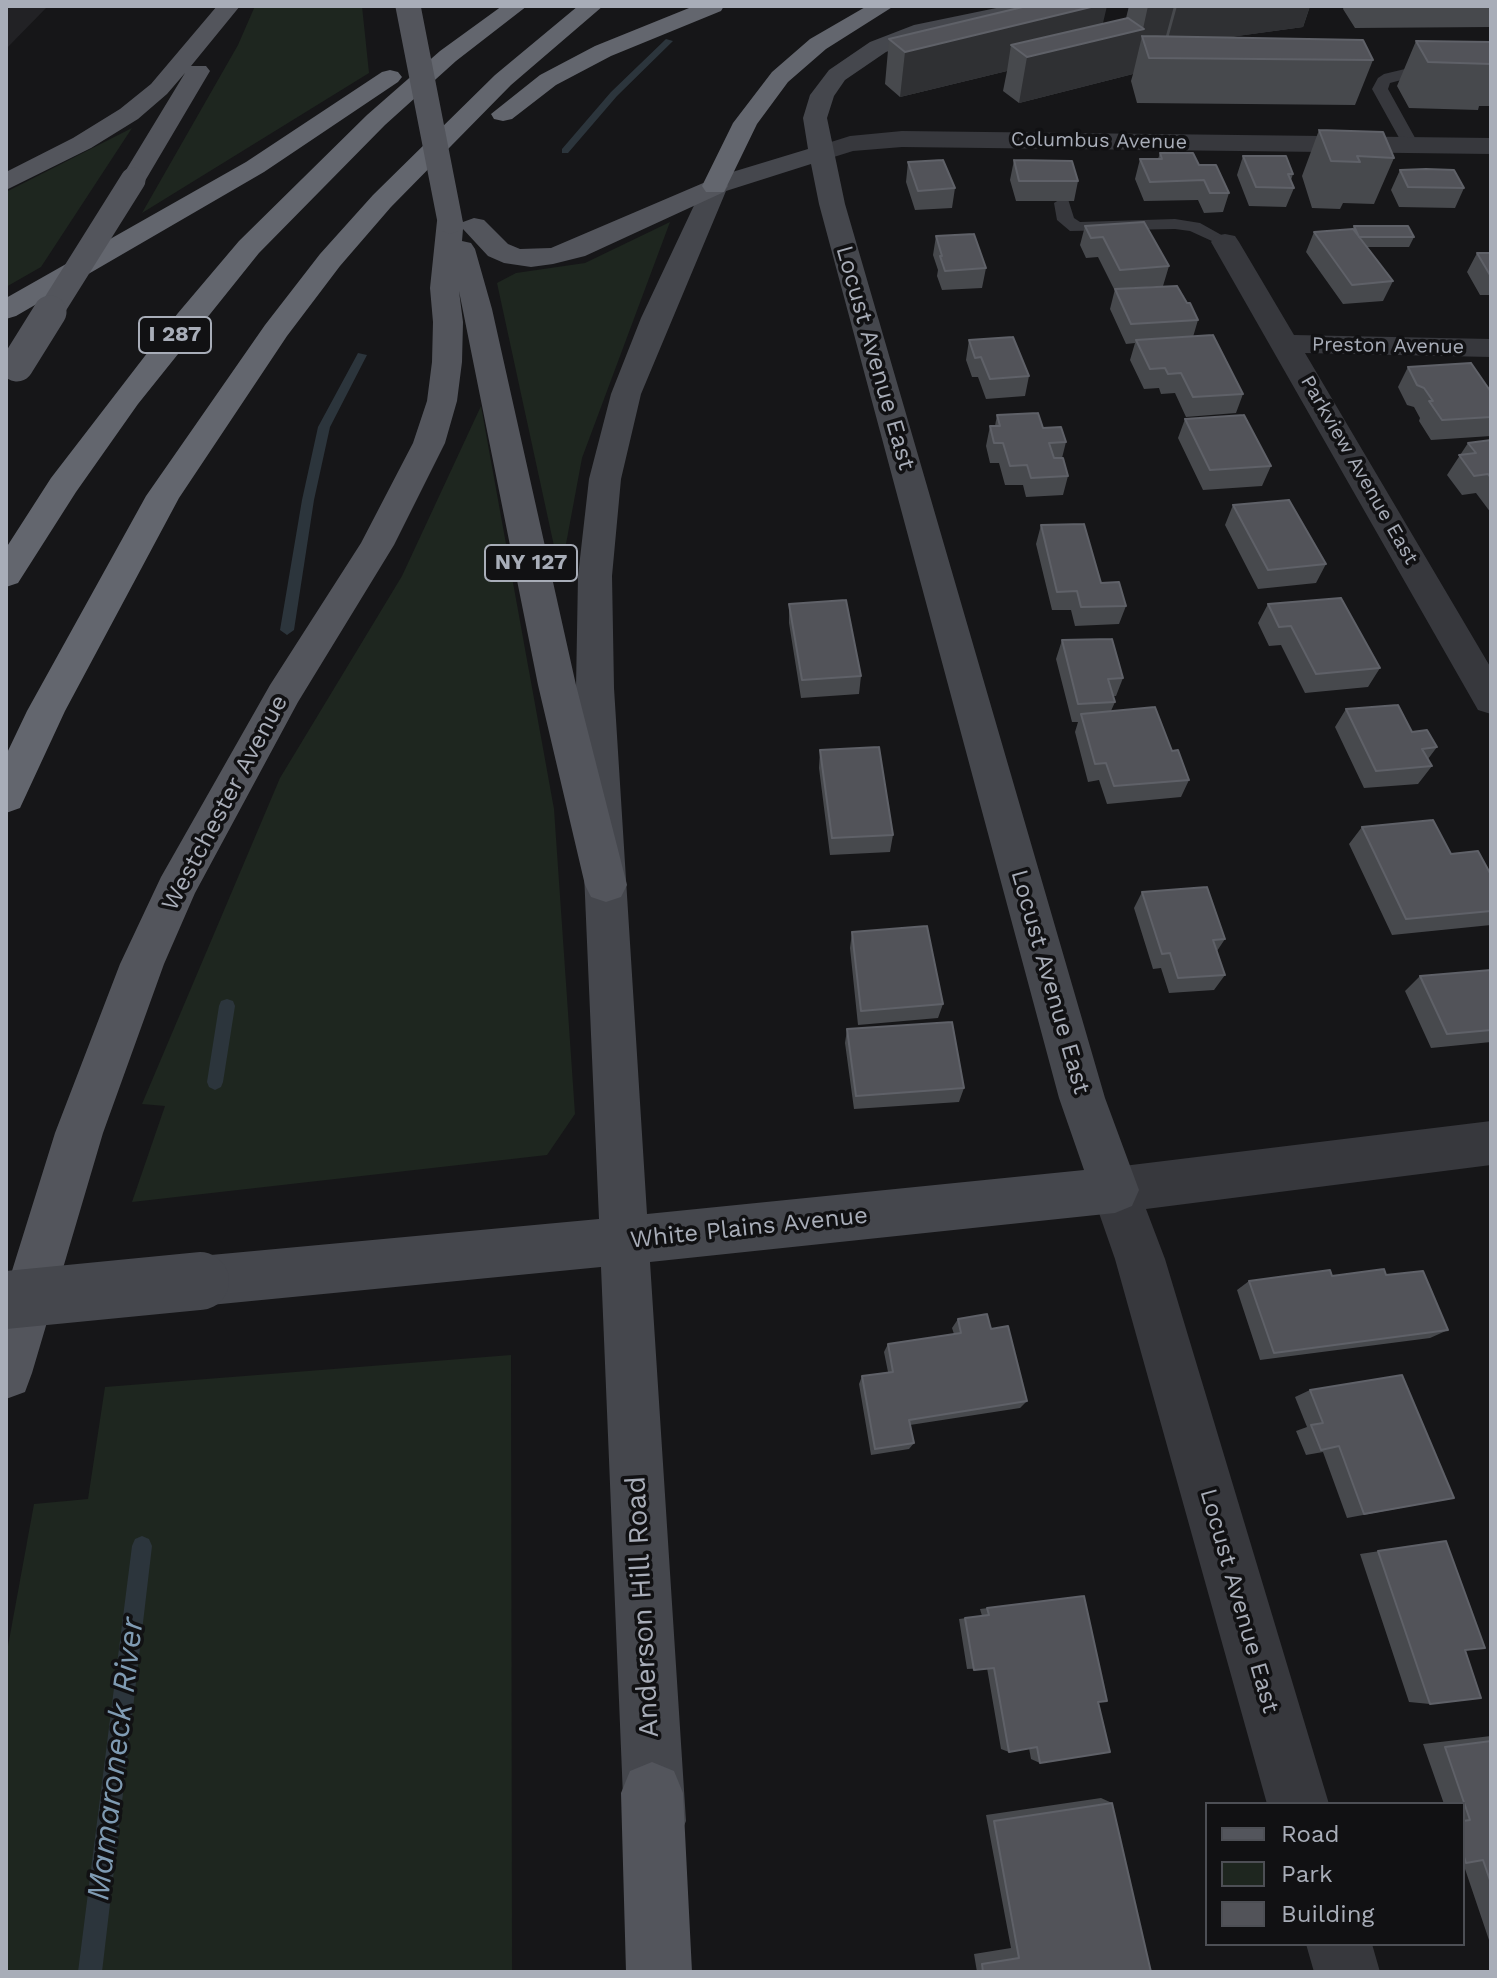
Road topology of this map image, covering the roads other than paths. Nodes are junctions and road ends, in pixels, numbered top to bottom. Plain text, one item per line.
1 (232, 6) edge
2 (408, 6) edge
3 (509, 6) edge
4 (516, 6) edge
5 (592, 6) edge
6 (713, 6) edge
7 (883, 6) edge
8 (1039, 6) edge
9 (1491, 76) edge
10 (1411, 145) junction
11 (1491, 146) edge
12 (821, 153) junction
13 (6, 182) edge
14 (715, 186) junction
15 (1062, 203) edge
16 (458, 234) junction
17 (1225, 242) joint
18 (6, 310) edge
19 (275, 331) junction
20 (1286, 344) junction
21 (1491, 348) edge
22 (11, 374) edge
23 (6, 575) edge
24 (1491, 700) edge
25 (6, 797) edge
26 (606, 885) junction
27 (1491, 1143) edge
28 (1115, 1190) junction
29 (624, 1241) junction
30 (6, 1300) edge
31 (6, 1373) edge
32 (652, 1793) junction
33 (1297, 1802) edge
34 (1340, 1946) edge
35 (659, 1972) edge
36 (668, 1972) edge
37 (1347, 1972) edge

1 - 13 main road
1 - 22 main road, bridge
2 - 16 main road, bridge
3 - 18 highway
4 - 23 highway, I 287
5 - 19 highway
6 - 19 highway
7 - 14 highway
8 - 12 street, Locust Avenue East
9 - 10 lane
10 - 11 street, Columbus Avenue
10 - 12 street, Columbus Avenue
12 - 14 street, Columbus Avenue
12 - 28 street, Locust Avenue East
14 - 16 main road
14 - 26 street
15 - 17 lane
16 - 26 main road, NY 127
16 - 31 main road, Westchester Avenue
17 - 20 street, Parkview Avenue East
19 - 25 highway
20 - 21 street, Preston Avenue
20 - 24 street, Parkview Avenue East
26 - 29 street, NY 127
27 - 28 street, White Plains Avenue
28 - 29 street, White Plains Avenue
28 - 33 street, Locust Avenue East
29 - 30 street, White Plains Avenue, bridge
29 - 32 street, Anderson Hill Road
32 - 35 main road
32 - 36 street, Anderson Hill Road
34 - 37 street

